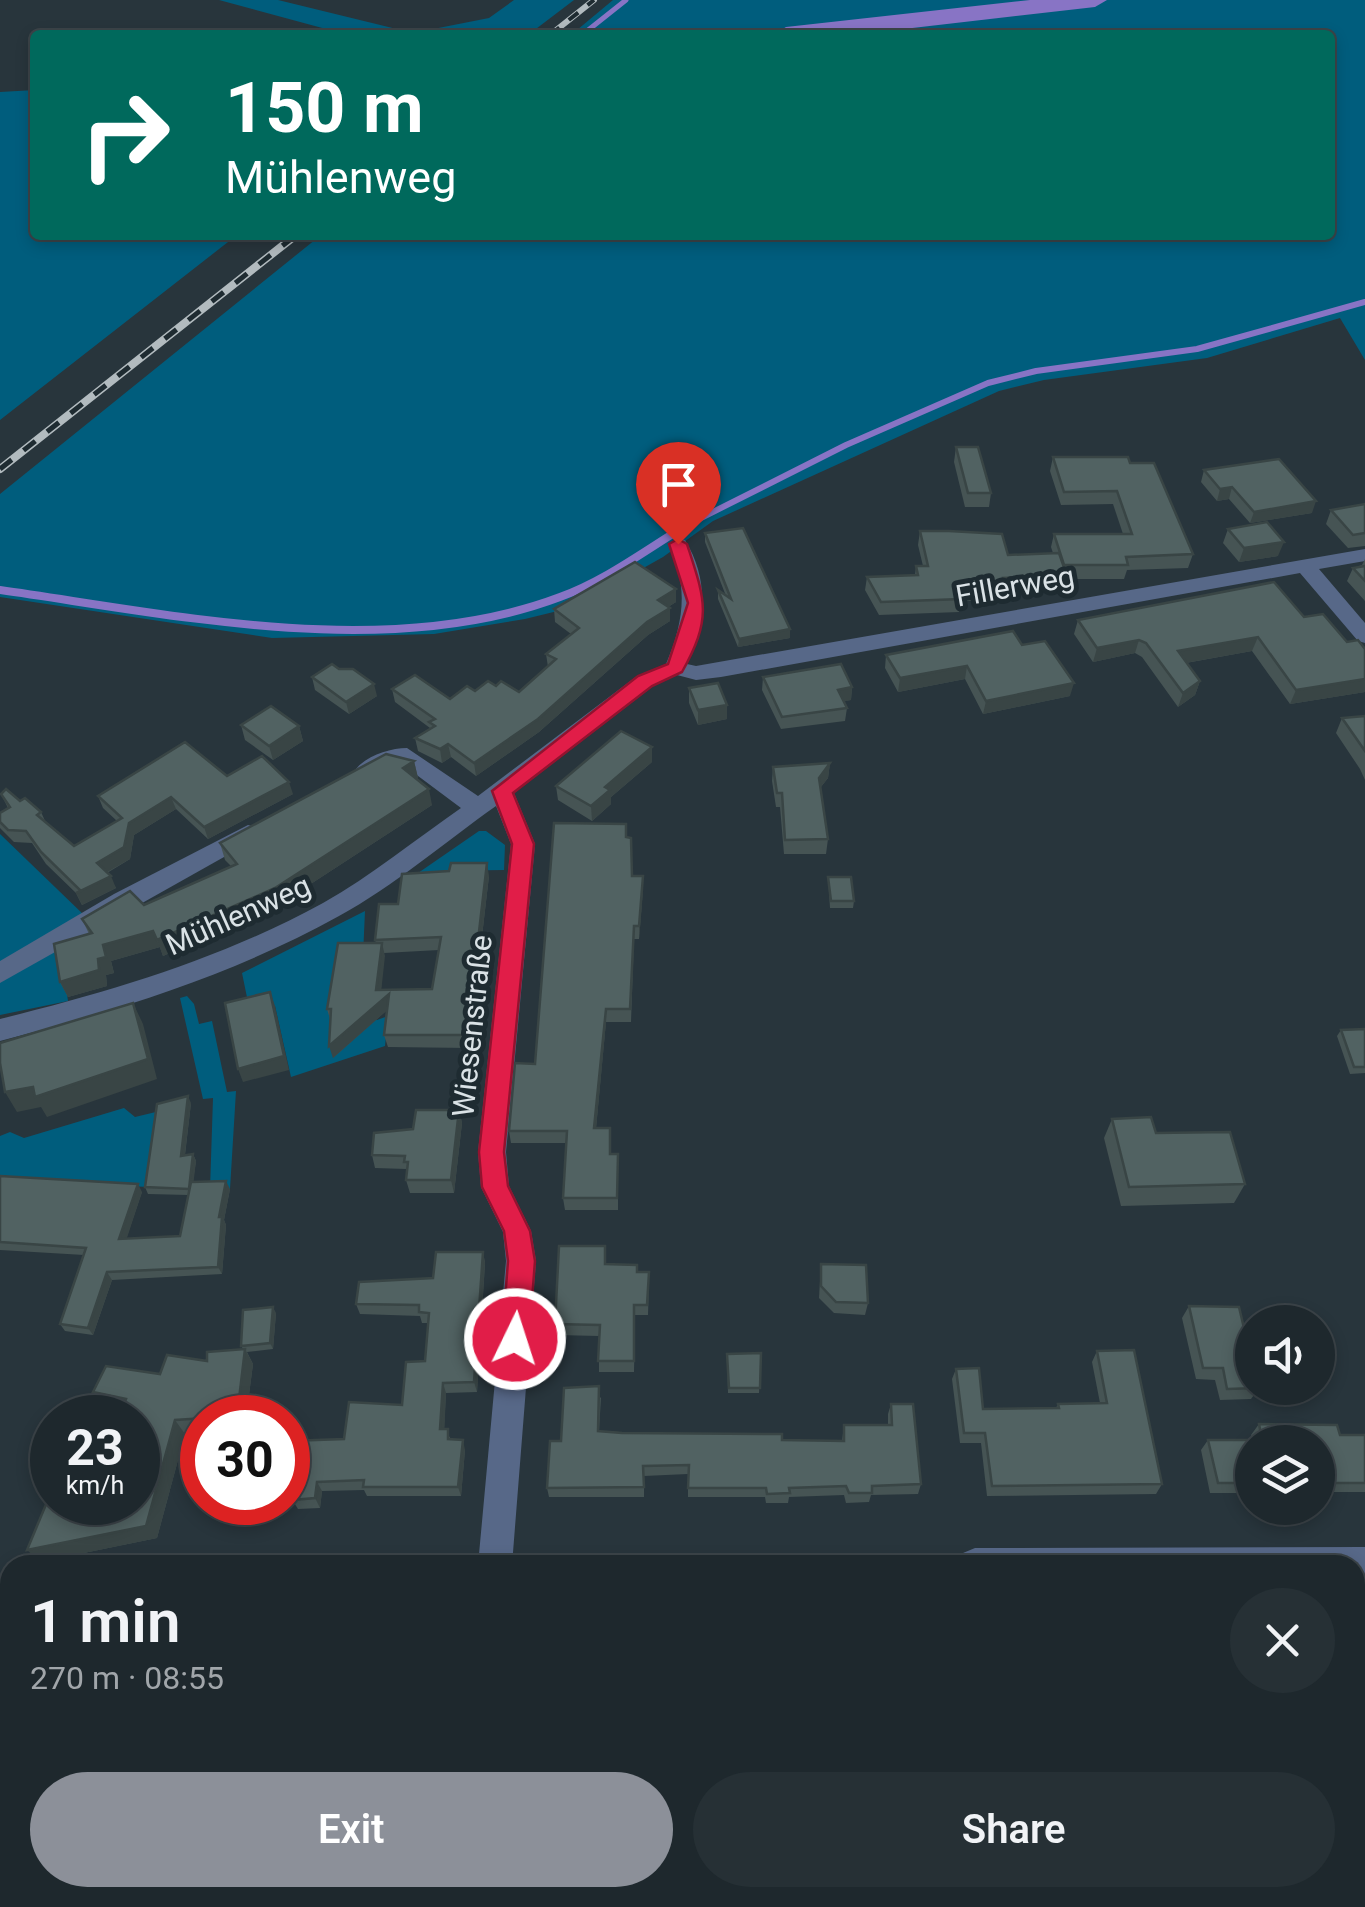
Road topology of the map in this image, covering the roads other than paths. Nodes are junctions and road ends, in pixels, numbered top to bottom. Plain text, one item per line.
1 (678, 544) dead end
2 (1365, 555) edge
3 (1305, 566) junction
4 (1365, 636) edge
5 (675, 668) junction
6 (349, 778) edge
7 (490, 799) junction
8 (262, 825) edge
9 (0, 973) edge
10 (0, 1030) edge
11 (496, 1555) edge

1 - 5 street
2 - 3 street, Fillerweg
3 - 4 street
3 - 5 street, Fillerweg
5 - 7 street, Mühlenweg
6 - 7 street
7 - 10 street, Mühlenweg
7 - 11 street, Wiesenstraße
8 - 9 street, Mühlenweg

